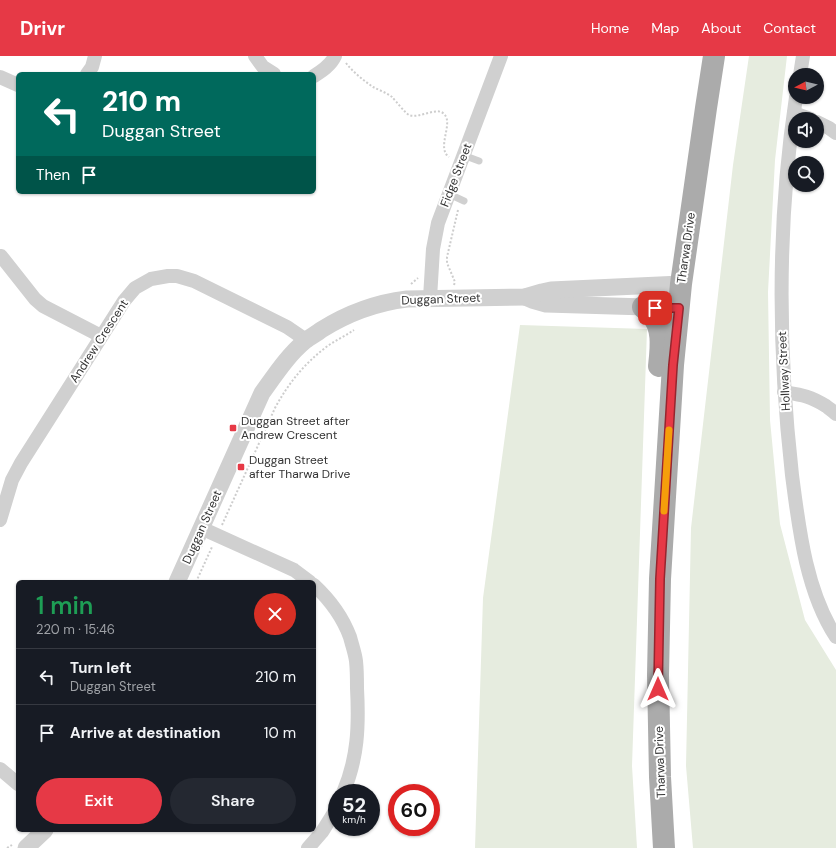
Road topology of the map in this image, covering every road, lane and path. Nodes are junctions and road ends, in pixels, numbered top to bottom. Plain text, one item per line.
1 (95, 56) edge
2 (255, 56) edge
3 (335, 56) edge
4 (501, 56) edge
5 (714, 56) edge
6 (803, 56) edge
7 (801, 68) edge
8 (352, 70) dead end
9 (88, 72) edge
10 (271, 72) edge
11 (316, 75) edge
12 (0, 77) edge
13 (16, 84) edge
14 (824, 126) edge
15 (836, 133) edge
16 (790, 148) edge
17 (462, 158) junction
18 (479, 161) dead end
19 (449, 194) junction
20 (464, 200) dead end
21 (1, 256) dead end
22 (420, 276) dead end
23 (681, 284) junction
24 (410, 286) dead end
25 (525, 297) junction
26 (430, 298) junction
27 (643, 307) junction
28 (679, 308) junction
29 (101, 336) junction
30 (306, 340) junction
31 (784, 392) junction
32 (836, 414) edge
33 (667, 457) junction
34 (0, 520) edge
35 (201, 528) junction
36 (178, 580) edge
37 (307, 580) edge
38 (316, 587) edge
39 (836, 637) edge
40 (0, 769) edge
41 (16, 782) edge
42 (348, 784) edge
43 (328, 822) edge
44 (43, 832) edge
45 (26, 848) edge
46 (308, 848) edge
47 (664, 848) edge

1 - 9 street
2 - 10 street
3 - 11 street
4 - 17 street, Fidge Street
5 - 23 main road, Tharwa Drive
6 - 7 street
8 - 17 path
12 - 13 street
14 - 15 street
16 - 31 street, Hollway Street
17 - 18 lane
17 - 19 street, Fidge Street
19 - 20 lane
19 - 26 street, Fidge Street
21 - 29 street
22 - 24 path
23 - 25 street, Duggan Street
23 - 28 main road, Tharwa Drive
25 - 26 street, Duggan Street
25 - 27 street, Duggan Street
26 - 30 street, Duggan Street
27 - 28 street, Duggan Street
27 - 33 main road
28 - 33 main road, Tharwa Drive
29 - 30 street, Andrew Crescent
29 - 34 street, Andrew Crescent
30 - 35 street, Duggan Street
31 - 32 street
31 - 39 street, Hollway Street
33 - 47 main road, Tharwa Drive
35 - 36 street, Duggan Street
35 - 37 street
38 - 42 street
40 - 41 street
43 - 46 street
44 - 45 street

